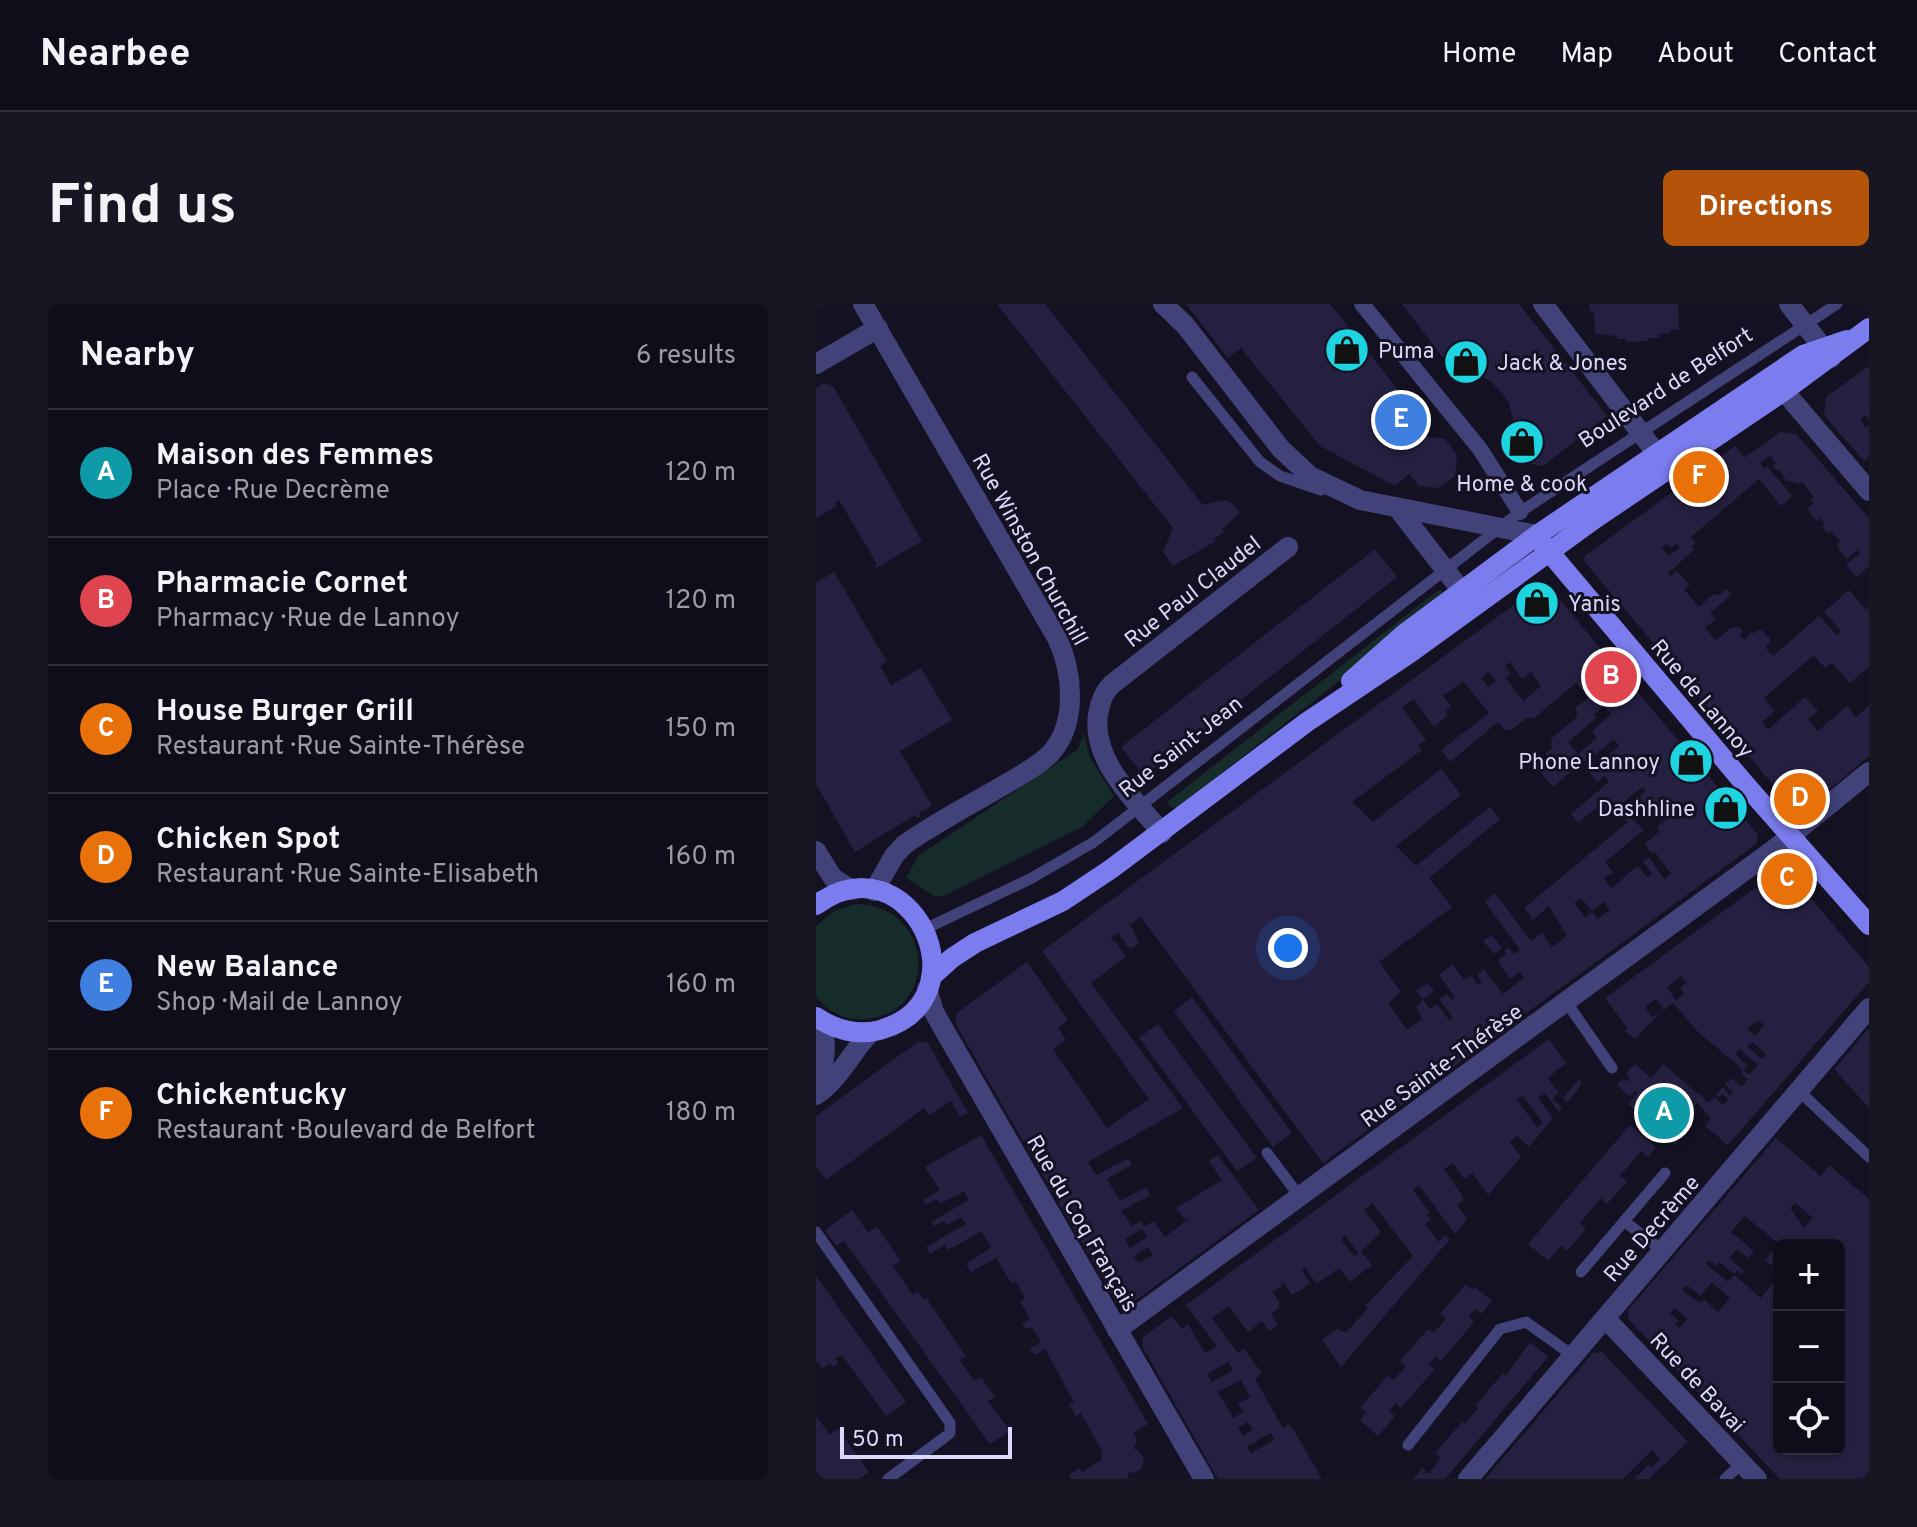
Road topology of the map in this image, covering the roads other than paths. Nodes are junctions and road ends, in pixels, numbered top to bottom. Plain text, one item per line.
1 (863, 304) edge
2 (1163, 304) edge
3 (1362, 304) edge
4 (1543, 304) edge
5 (1789, 304) edge
6 (1837, 304) edge
7 (1804, 324) junction
8 (878, 328) junction
9 (1862, 333) edge
10 (1827, 353) junction
11 (816, 364) edge
12 (1192, 377) dead end
13 (1784, 391) junction
14 (1640, 432) junction
15 (1663, 461) junction
16 (1869, 491) edge
17 (1360, 500) junction
18 (1399, 510) junction
19 (1520, 512) junction
20 (1498, 528) junction
21 (1543, 544) junction
22 (1288, 547) dead end
23 (1445, 569) junction
24 (1468, 599) junction
25 (1869, 772) edge
26 (1141, 807) junction
27 (1162, 833) junction
28 (1791, 836) junction
29 (816, 851) edge
30 (852, 890) junction
31 (874, 891) junction
32 (816, 905) edge
33 (1869, 925) edge
34 (927, 932) junction
35 (975, 943) junction
36 (929, 983) junction
37 (1567, 1003) junction
38 (1869, 1008) edge
39 (818, 1018) edge
40 (871, 1032) junction
41 (1612, 1068) dead end
42 (816, 1082) edge
43 (1799, 1091) junction
44 (816, 1095) edge
45 (1267, 1153) dead end
46 (1869, 1157) edge
47 (1665, 1173) dead end
48 (1300, 1197) junction
49 (1624, 1221) junction
50 (816, 1232) edge
51 (1663, 1251) junction
52 (1581, 1272) dead end
53 (1605, 1318) junction
54 (1117, 1330) junction
55 (1572, 1355) junction
56 (1408, 1445) dead end
57 (1742, 1463) junction
58 (888, 1479) edge
59 (1204, 1479) edge
60 (1468, 1479) edge
61 (1725, 1479) edge
62 (1757, 1479) edge

1 - 8 street, Rue Winston Churchill
2 - 17 street
3 - 19 street
4 - 14 street
5 - 7 street
6 - 7 lane, Boulevard de Belfort
7 - 10 street
7 - 14 lane, Boulevard de Belfort
8 - 11 street
8 - 31 street, Rue Winston Churchill
9 - 10 main road
10 - 13 main road
10 - 15 main road
12 - 17 lane
13 - 15 main road
13 - 16 street
14 - 15 street
14 - 19 lane, Boulevard de Belfort
15 - 21 main road
17 - 18 street
18 - 20 street
18 - 23 street
19 - 20 lane, Rue Saint-Jean
19 - 21 lane, Rue de Lannoy
20 - 21 street
20 - 23 lane, Rue Saint-Jean
21 - 24 main road
21 - 28 main road, Rue de Lannoy
22 - 26 street, Rue Paul Claudel
23 - 24 street
23 - 26 lane, Rue Saint-Jean
24 - 27 main road
25 - 28 street, Rue Sainte-Thérèse
26 - 27 street, Rue Paul Claudel
26 - 34 lane, Rue Saint-Jean
27 - 35 main road
28 - 33 main road, Rue de Lannoy
28 - 37 street, Rue Sainte-Thérèse
29 - 30 street
30 - 31 main road
30 - 32 main road
31 - 34 main road
34 - 35 main road
34 - 36 main road
35 - 36 main road
36 - 40 main road
36 - 54 street, Rue du Coq Français
37 - 41 lane
37 - 48 street, Rue Sainte-Thérèse
38 - 43 street, Rue Decrème
39 - 40 main road
39 - 42 street
40 - 44 street
43 - 46 lane
43 - 51 street, Rue Decrème
45 - 48 lane
47 - 49 lane
48 - 54 street, Rue Sainte-Thérèse
49 - 51 lane
49 - 52 lane
50 - 58 lane
51 - 53 street, Rue Decrème
53 - 55 street, Rue Decrème
53 - 57 street, Rue de Bavai
54 - 59 street, Rue du Coq Français
55 - 56 lane
55 - 60 street, Rue Decrème
57 - 61 lane
57 - 62 street, Rue de Bavai

